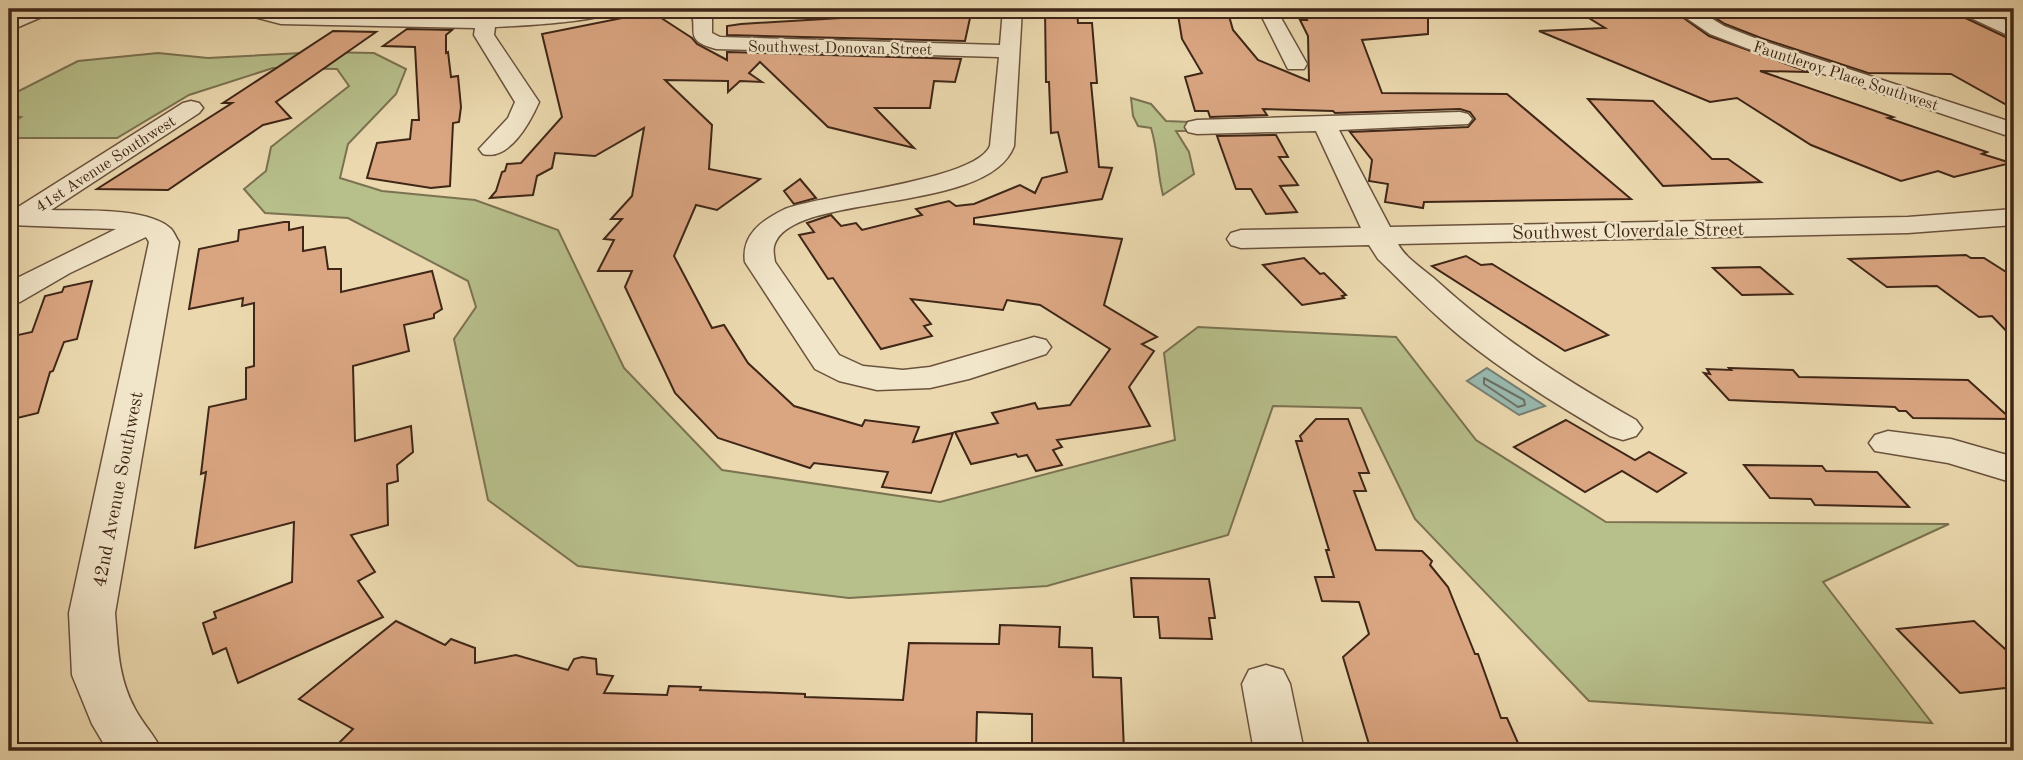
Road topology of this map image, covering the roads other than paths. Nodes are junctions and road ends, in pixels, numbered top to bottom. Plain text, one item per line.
1 (44, 9) edge
2 (608, 9) edge
3 (699, 9) edge
4 (1013, 9) edge
5 (1266, 9) edge
6 (1683, 9) edge
7 (1967, 9) edge
8 (258, 11) edge
9 (485, 22) junction
10 (9, 24) edge
11 (2014, 32) edge
12 (1008, 51) junction
13 (1296, 64) dead end
14 (191, 108) dead end
15 (1461, 119) dead end
16 (1324, 123) junction
17 (1197, 127) dead end
18 (2014, 131) edge
19 (492, 149) dead end
20 (2014, 216) edge
21 (14, 218) edge
22 (147, 226) junction
23 (1379, 235) junction
24 (1241, 239) dead end
25 (9, 295) edge
26 (1034, 347) dead end
27 (1623, 428) dead end
28 (1888, 443) dead end
29 (2014, 470) edge
30 (1266, 684) dead end
31 (137, 751) edge
32 (1279, 751) edge

1 - 10 street
2 - 9 street
3 - 12 street, Southwest Donovan Street
4 - 12 street
5 - 13 street
6 - 18 street, Fauntleroy Place Southwest
7 - 11 street
8 - 9 street
9 - 19 street
12 - 26 street
14 - 21 street, 41st Avenue Southwest
15 - 16 street
16 - 17 street
16 - 23 street
20 - 23 street, Southwest Cloverdale Street
21 - 22 street
22 - 25 street
22 - 31 street, 42nd Avenue Southwest
23 - 24 street, Southwest Cloverdale Street
23 - 27 street
28 - 29 street
30 - 32 street

